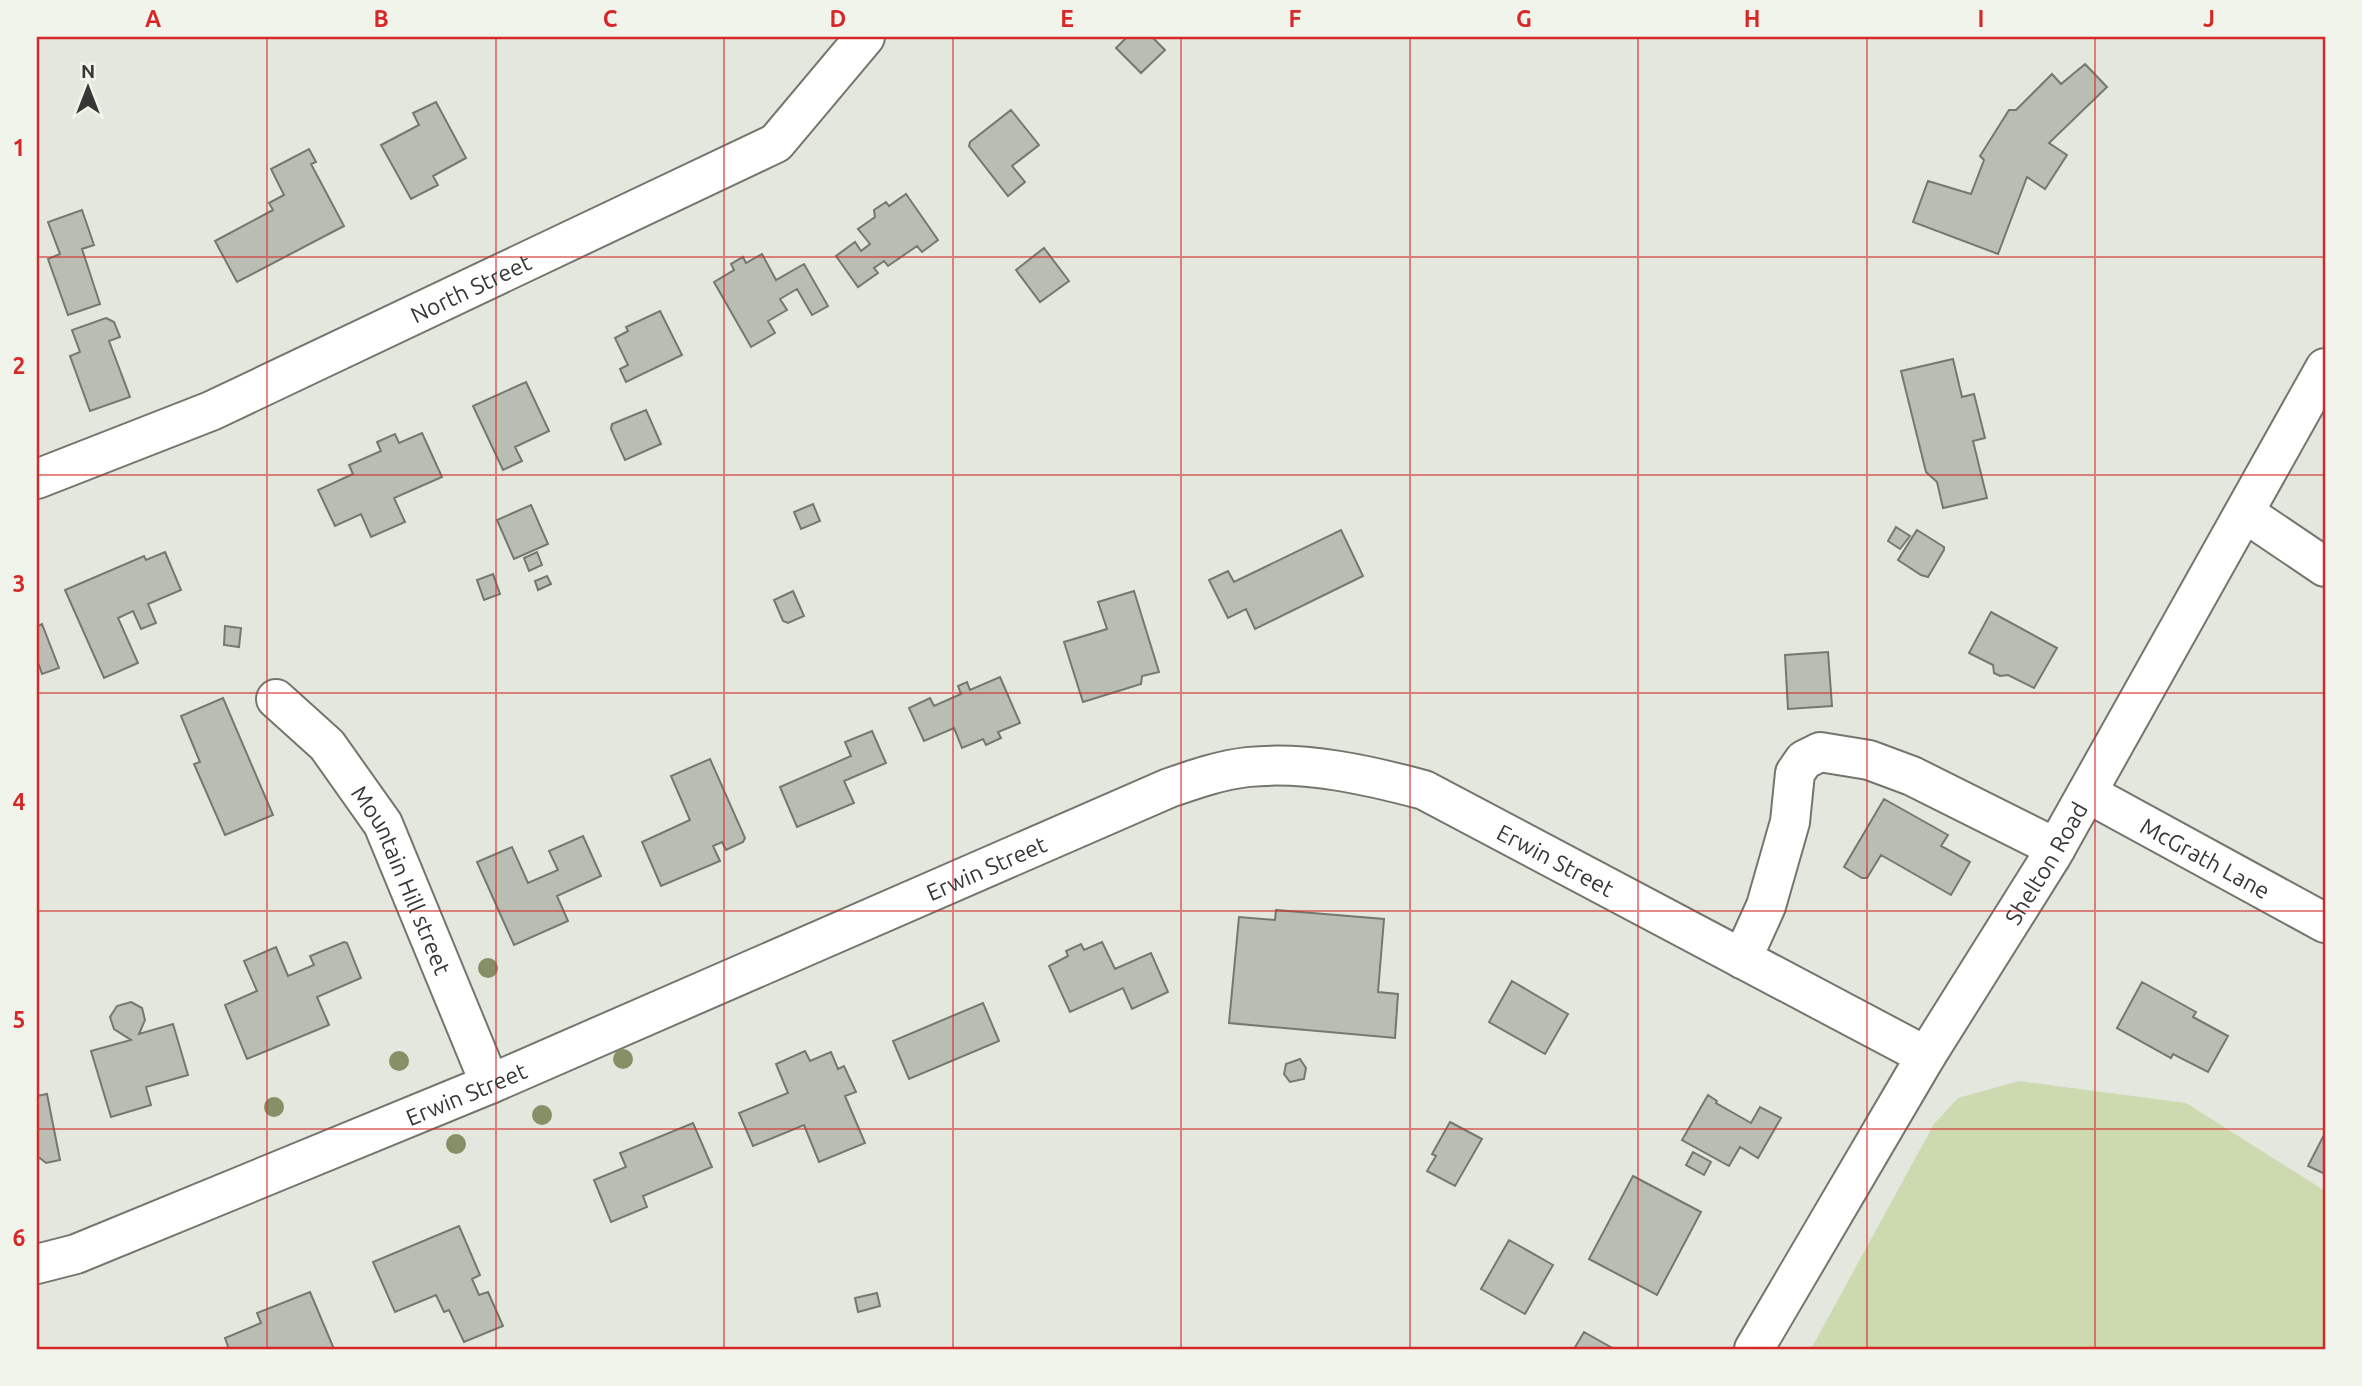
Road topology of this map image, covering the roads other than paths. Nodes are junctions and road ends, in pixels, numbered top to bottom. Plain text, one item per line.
1 (865, 37) edge
2 (2325, 368) edge
3 (37, 479) edge
4 (2245, 513) junction
5 (2325, 567) edge
6 (276, 699) dead end
7 (2087, 793) junction
8 (2056, 848) junction
9 (2325, 923) edge
10 (1742, 959) junction
11 (1926, 1056) junction
12 (490, 1084) junction
13 (37, 1264) edge
14 (1754, 1349) edge

1 - 3 street, North Street
2 - 4 street, Shelton Road
4 - 5 street
4 - 7 street, Shelton Road
6 - 12 street, Mountain Hill street
7 - 8 street, Shelton Road
7 - 9 street, McGrath Lane
8 - 10 street
8 - 11 street, Shelton Road
10 - 11 street, Erwin Street
10 - 12 street, Erwin Street
11 - 14 street, Shelton Road
12 - 13 street, Erwin Street

